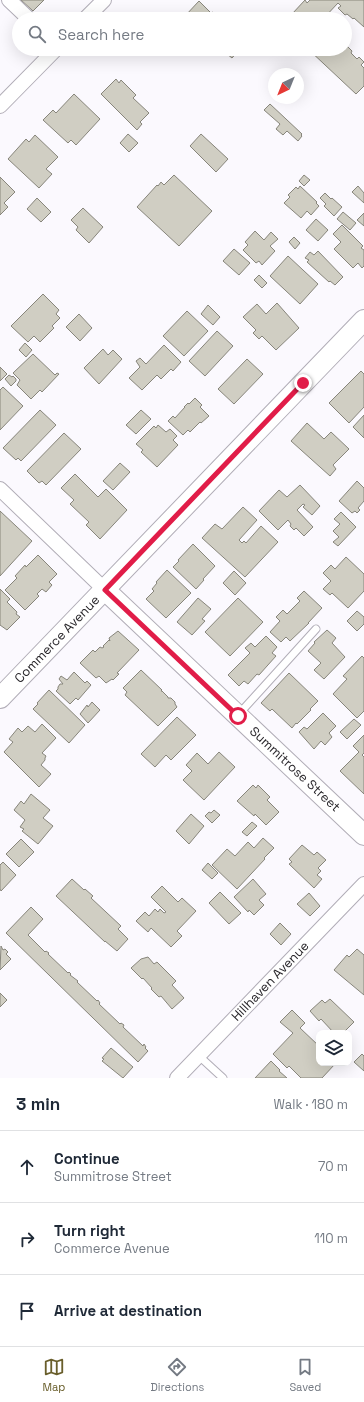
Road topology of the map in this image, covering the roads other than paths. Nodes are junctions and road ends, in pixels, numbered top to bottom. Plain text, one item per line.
1 (9, 0) edge
2 (104, 0) edge
3 (22, 12) edge
4 (92, 12) edge
5 (49, 56) edge
6 (0, 106) edge
7 (364, 320) edge
8 (0, 489) edge
9 (105, 590) junction
10 (316, 629) dead end
11 (0, 698) edge
12 (238, 716) junction
13 (364, 835) edge
14 (364, 884) edge
15 (199, 1056) junction
16 (177, 1078) edge
17 (223, 1078) edge

1 - 3 street
2 - 4 street
5 - 6 street
7 - 9 street, Commerce Avenue
8 - 9 street, Summitrose Street
9 - 11 street, Commerce Avenue
9 - 12 street, Summitrose Street
10 - 12 lane
12 - 13 street, Summitrose Street
14 - 15 street, Hillhaven Avenue
15 - 16 street, Hillhaven Avenue
15 - 17 lane

